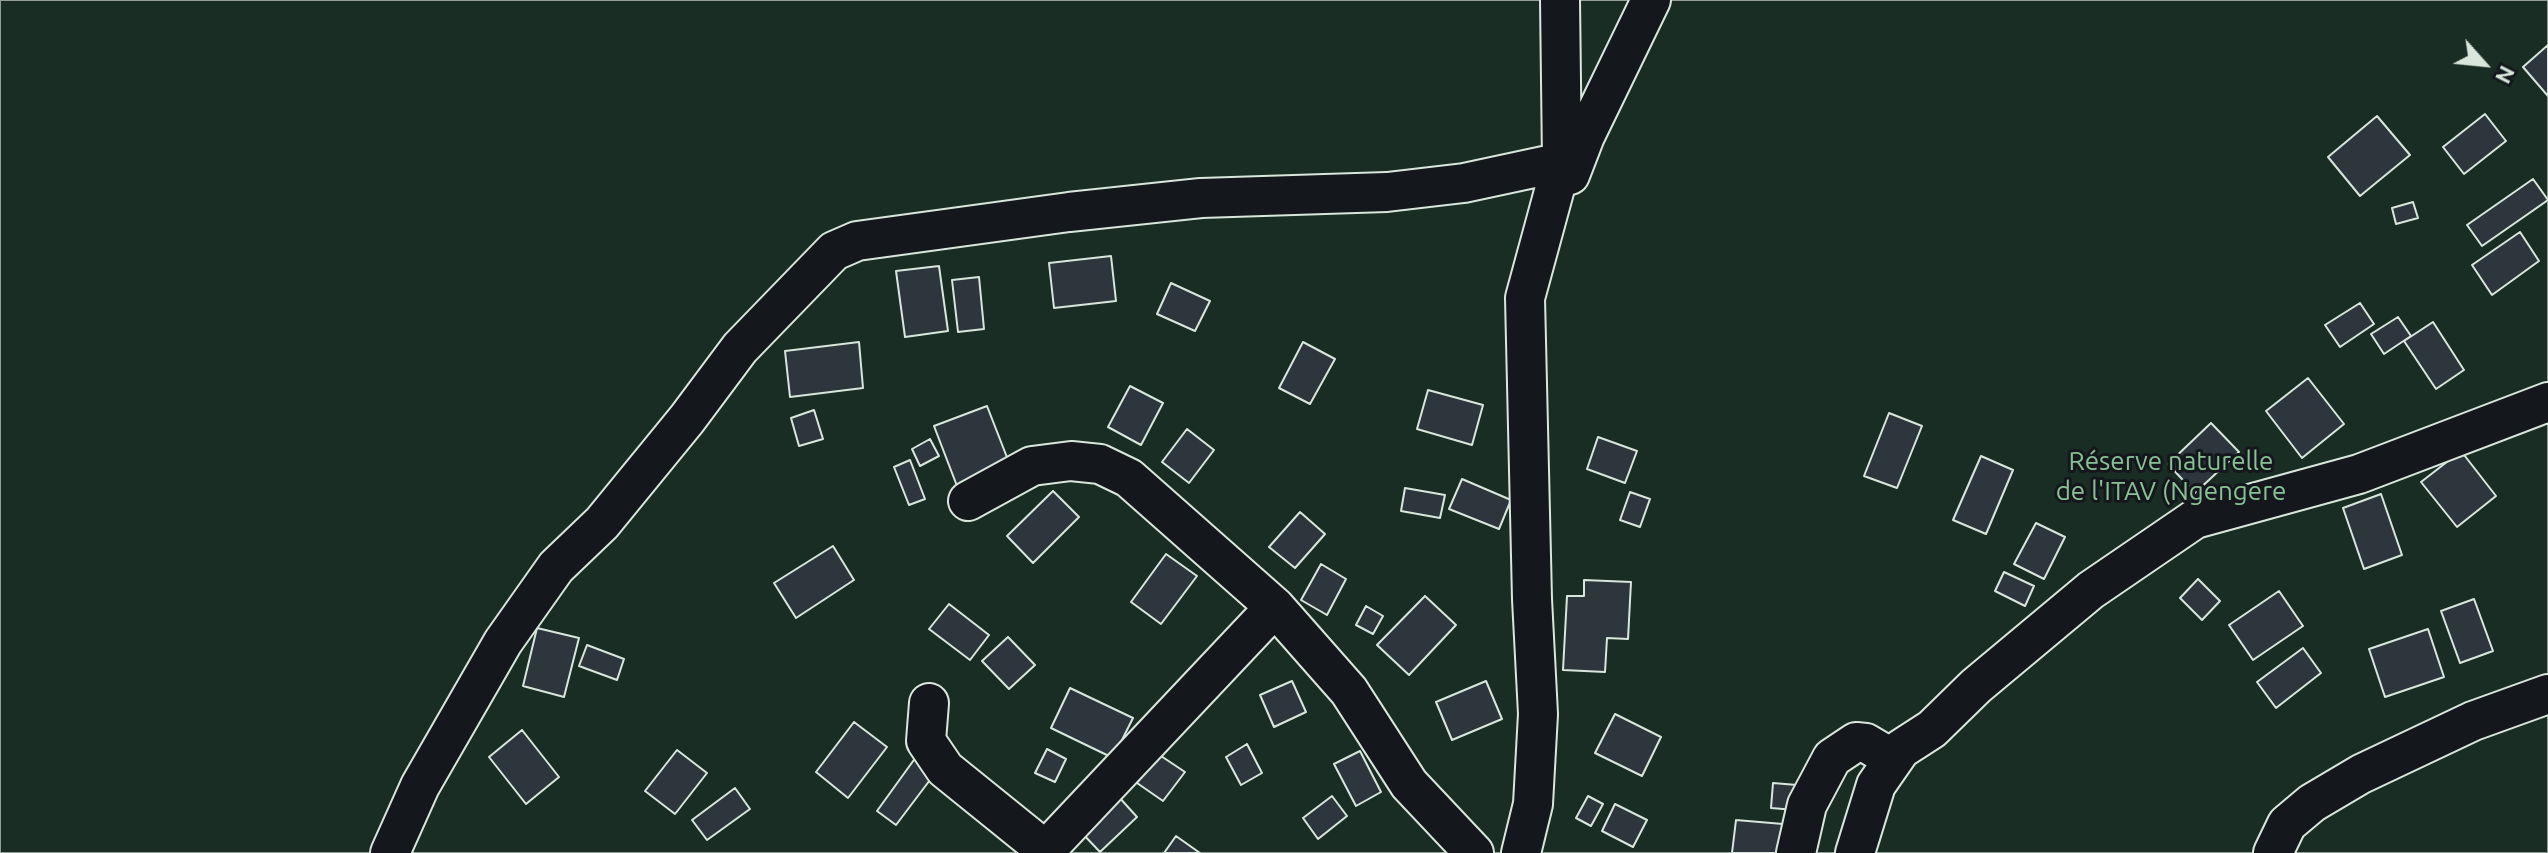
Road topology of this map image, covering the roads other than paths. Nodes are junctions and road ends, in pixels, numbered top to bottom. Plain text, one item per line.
1 (1560, 0) edge
2 (1651, 0) edge
3 (1562, 162) junction
4 (1525, 298) junction
5 (2548, 402) edge
6 (968, 501) dead end
7 (1275, 607) junction
8 (2548, 694) edge
9 (929, 703) dead end
10 (1893, 759) junction
11 (1046, 852) edge
12 (390, 853) edge
13 (1474, 853) edge
14 (1521, 853) edge
15 (1796, 853) edge
16 (1855, 853) edge
17 (2273, 853) edge

1 - 3 street
2 - 4 street
3 - 4 street
3 - 12 street
4 - 14 street
5 - 10 street
6 - 7 street
7 - 11 street
7 - 13 street
8 - 17 street
9 - 11 street
10 - 15 street
10 - 16 street

